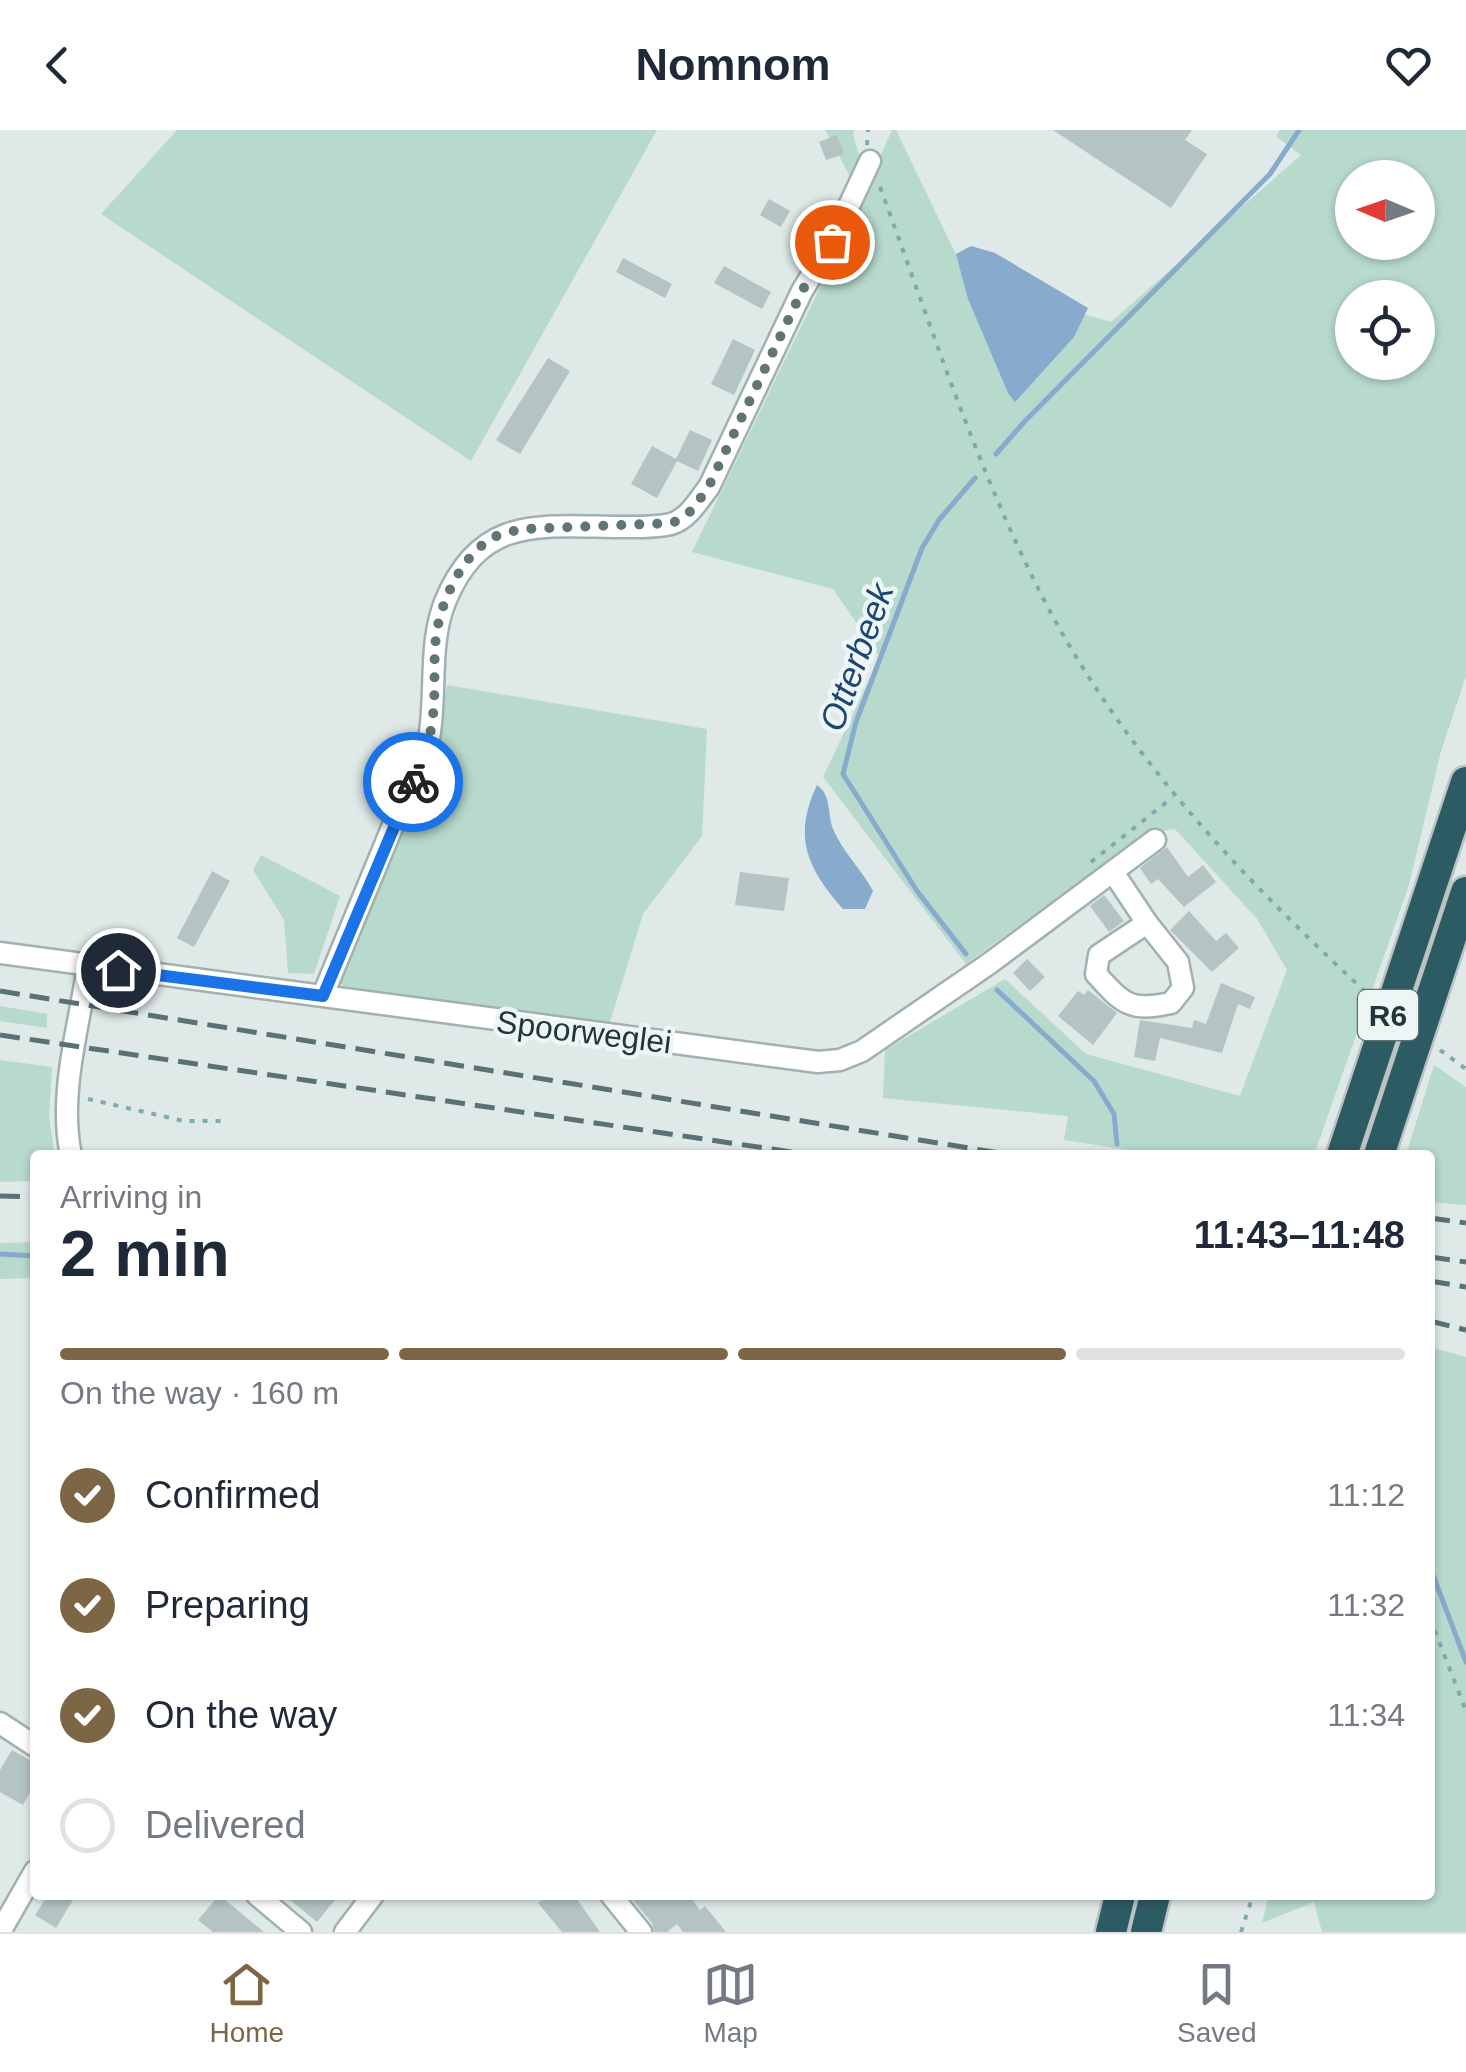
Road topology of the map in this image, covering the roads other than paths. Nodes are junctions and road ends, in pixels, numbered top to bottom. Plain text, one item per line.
1 (870, 161) road end
2 (1466, 782) edge
3 (1156, 840) dead end
4 (1112, 872) junction
5 (1466, 892) edge
6 (1146, 923) junction
7 (0, 953) edge
8 (88, 966) junction
9 (323, 996) junction
10 (70, 1150) edge
11 (1344, 1150) edge
12 (1381, 1150) edge
13 (0, 1723) edge
14 (30, 1743) edge
15 (30, 1880) edge
16 (263, 1900) edge
17 (369, 1900) edge
18 (615, 1900) edge
19 (1119, 1900) edge
20 (1154, 1900) edge
21 (0, 1932) edge
22 (301, 1932) edge
23 (345, 1932) edge
24 (641, 1932) edge
25 (1111, 1932) edge
26 (1146, 1932) edge

1 - 9 street
2 - 11 highway, R6
3 - 4 street, Spoorweglei
4 - 6 street
4 - 9 street, Spoorweglei
5 - 12 highway, R6
6 - 6 street
7 - 8 street, Spoorweglei
8 - 9 street, Spoorweglei
8 - 10 street
13 - 14 street
15 - 21 street
16 - 22 street
17 - 23 street
18 - 24 street
19 - 25 highway
20 - 26 highway

